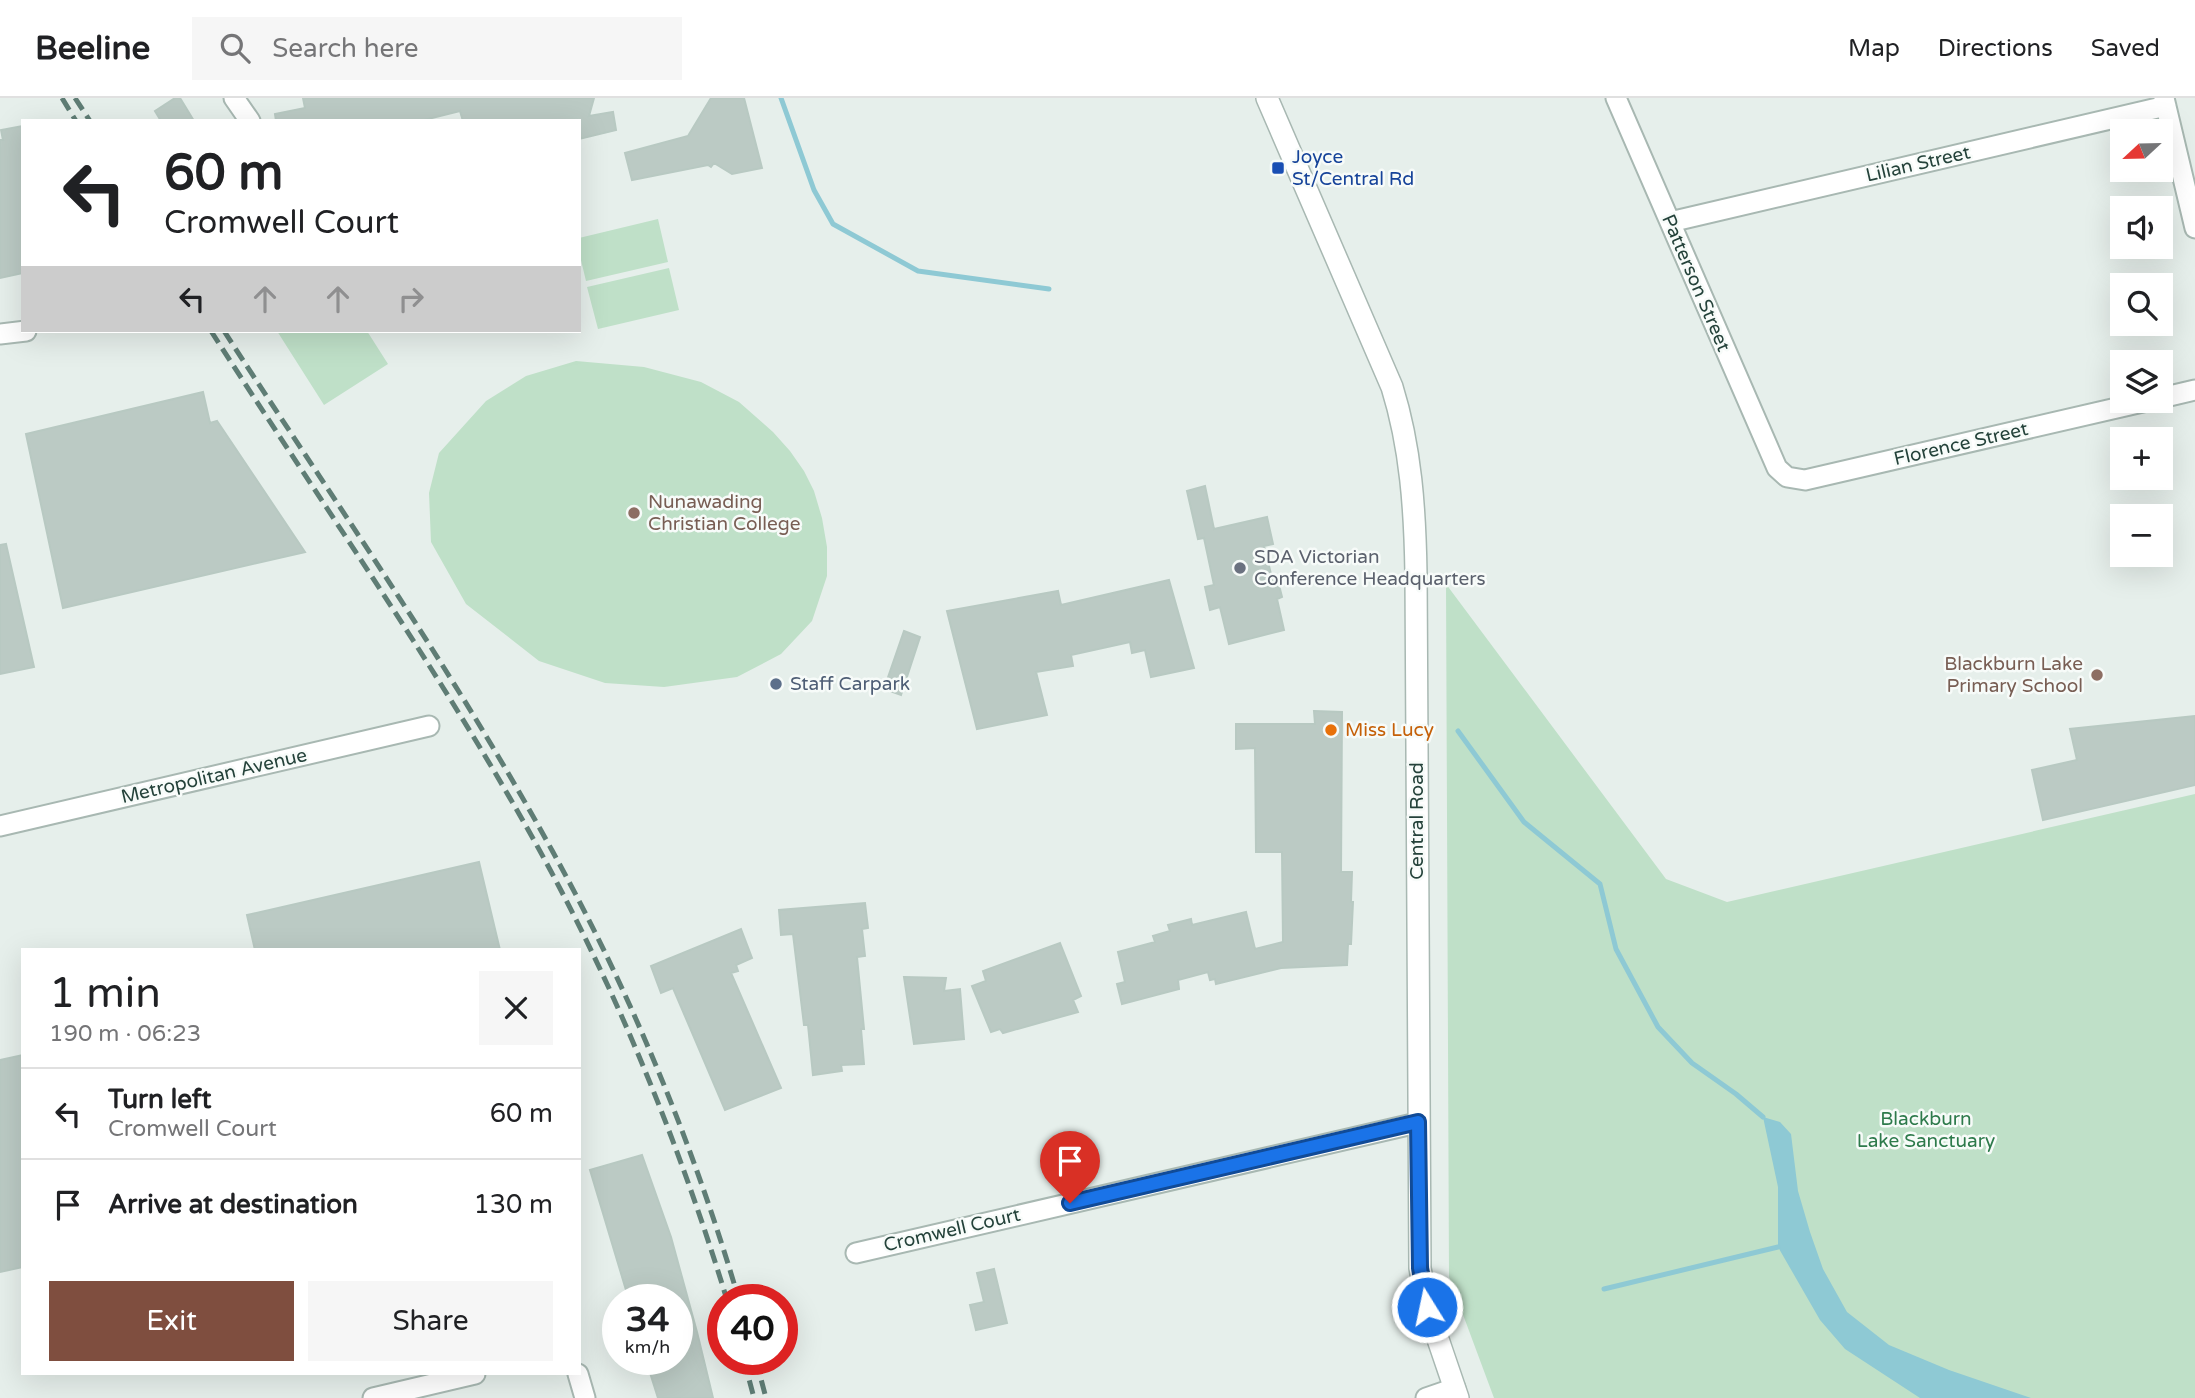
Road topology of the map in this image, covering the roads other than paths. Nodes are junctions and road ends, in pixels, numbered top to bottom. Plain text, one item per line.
1 (234, 98) edge
2 (1268, 98) edge
3 (1616, 98) edge
4 (2165, 102) edge
5 (249, 119) edge
6 (1670, 222) junction
7 (2195, 228) edge
8 (21, 332) edge
9 (0, 334) edge
10 (2195, 390) edge
11 (2173, 395) edge
12 (2110, 410) edge
13 (1776, 468) joint
14 (429, 726) dead end
15 (0, 826) edge
16 (1418, 1122) junction
17 (856, 1253) dead end
18 (471, 1375) edge
19 (578, 1375) edge
20 (1457, 1393) edge
21 (373, 1398) edge
22 (584, 1398) edge
23 (1426, 1398) edge

1 - 5 street
2 - 16 street, Central Road
3 - 6 street, Patterson Street
4 - 6 street, Lilian Street
4 - 7 street
6 - 13 street, Patterson Street
8 - 9 street
10 - 11 street
12 - 13 street, Florence Street
14 - 15 street, Metropolitan Avenue
16 - 17 street, Cromwell Court
16 - 20 street, Central Road
18 - 21 street
19 - 22 street
20 - 23 street

